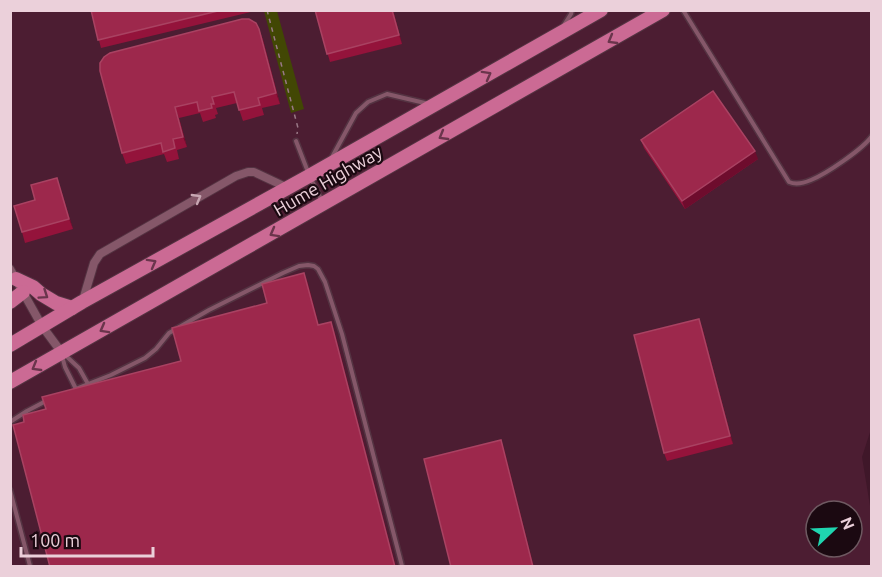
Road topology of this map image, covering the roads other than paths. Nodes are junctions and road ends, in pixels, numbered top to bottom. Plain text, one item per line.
1 (572, 10) edge
2 (602, 10) edge
3 (663, 10) edge
4 (683, 10) edge
5 (557, 35) junction
6 (434, 105) junction
7 (872, 136) edge
8 (296, 141) road end
9 (328, 165) junction
10 (309, 176) junction
11 (288, 188) junction
12 (324, 205) junction
13 (13, 274) edge
14 (23, 292) junction
15 (10, 302) edge
16 (77, 305) junction
17 (42, 326) junction
18 (10, 345) edge
19 (62, 352) junction
20 (10, 382) edge
21 (88, 384) junction
22 (54, 397) edge
23 (10, 422) edge
24 (10, 490) edge
25 (30, 567) edge
26 (402, 567) edge

1 - 5 lane
2 - 5 highway, Hume Highway
3 -> 12 highway, Hume Highway
4 - 7 lane
6 -> 5 highway, Hume Highway
6 - 9 highway, Hume Highway
6 - 9 lane
8 - 10 lane
9 - 10 highway, Hume Highway
10 - 11 highway, Hume Highway
10 - 12 lane
16 -> 11 highway, Hume Highway
16 -> 11 street, Hume Highway
12 -> 19 highway, Hume Highway
13 - 14 street
13 -> 16 highway
14 - 15 highway
14 - 17 street
16 - 17 highway, Hume Highway
17 - 18 highway, Hume Highway
17 - 19 street
19 -> 20 highway, Hume Highway
19 - 21 lane
19 - 21 lane
21 - 26 lane
22 - 23 lane
24 - 25 lane

